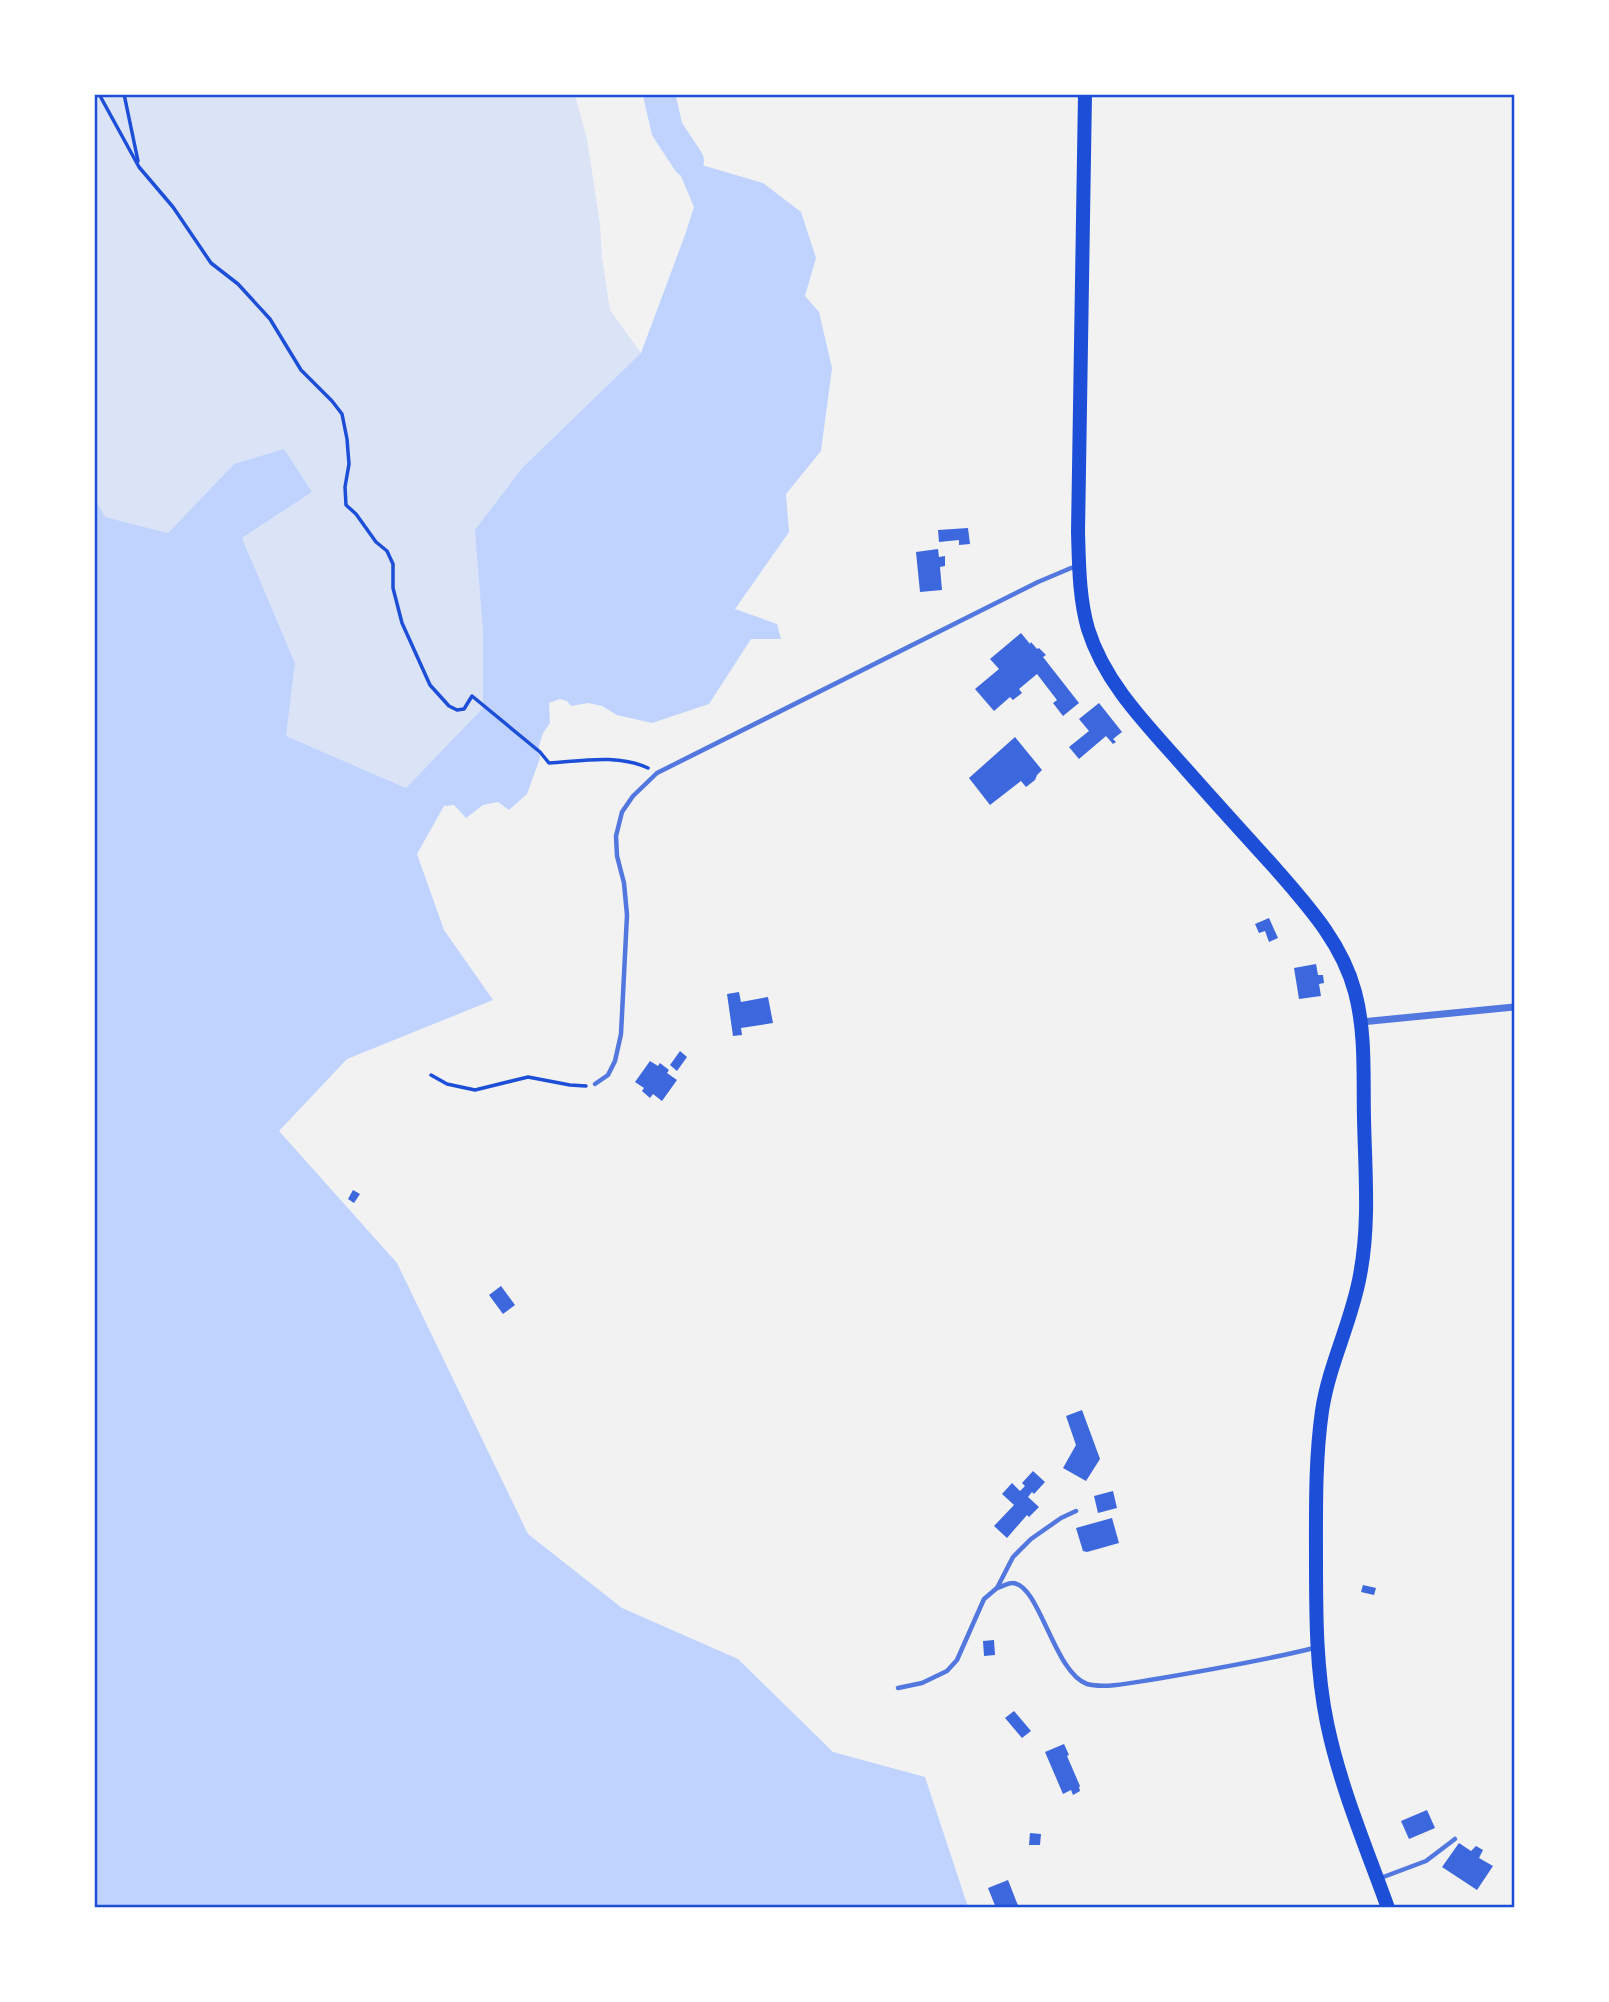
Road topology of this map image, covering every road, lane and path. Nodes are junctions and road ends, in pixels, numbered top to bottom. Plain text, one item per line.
1 (99, 94) edge
2 (124, 94) edge
3 (1085, 94) edge
4 (139, 167) junction
5 (1079, 567) junction
6 (657, 773) junction
7 (1514, 1007) edge
8 (1361, 1022) junction
9 (431, 1075) dead end
10 (595, 1084) joint
11 (1076, 1511) dead end
12 (997, 1588) junction
13 (1318, 1647) junction
14 (898, 1688) dead end
15 (1455, 1839) dead end
16 (1377, 1879) junction
17 (1388, 1908) edge

1 - 4 path
2 - 4 path
3 - 5 main road
4 - 6 path
5 - 6 lane
5 - 8 main road
6 - 10 lane
7 - 8 street
8 - 13 main road
9 - 10 path
11 - 12 lane
12 - 13 lane
12 - 14 lane
13 - 16 main road
15 - 16 lane
16 - 17 main road

